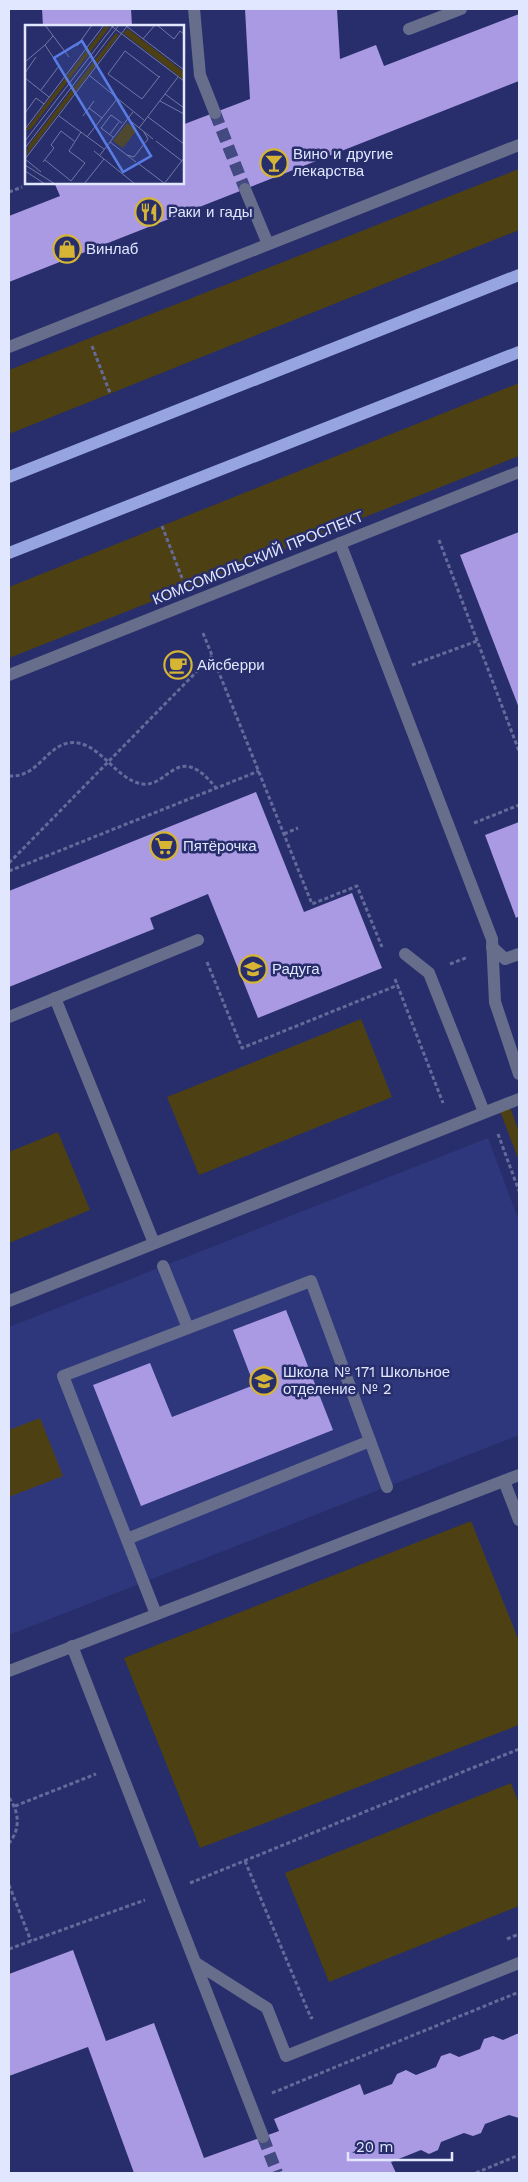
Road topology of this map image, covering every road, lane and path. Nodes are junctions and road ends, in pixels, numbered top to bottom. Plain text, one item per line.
1 (194, 9) edge
2 (461, 9) edge
3 (443, 12) edge
4 (409, 29) dead end
5 (215, 112) tunnel mouth
6 (519, 145) edge
7 (22, 187) dead end
8 (245, 189) tunnel mouth
9 (9, 192) edge
10 (268, 244) junction
11 (519, 275) edge
12 (92, 346) dead end
13 (9, 347) edge
14 (519, 352) edge
15 (110, 393) dead end
16 (519, 472) edge
17 (9, 477) edge
18 (162, 526) dead end
19 (438, 540) dead end
20 (340, 544) junction
21 (9, 554) edge
22 (182, 578) dead end
23 (203, 633) dead end
24 (477, 641) junction
25 (212, 656) junction
26 (390, 674) junction
27 (9, 675) edge
28 (519, 751) edge
29 (108, 763) junction
30 (259, 771) junction
31 (9, 776) edge
32 (216, 788) junction
33 (519, 805) edge
34 (298, 828) dead end
35 (451, 832) junction
36 (284, 834) junction
37 (9, 863) edge
38 (9, 871) edge
39 (198, 940) joint
40 (380, 944) dead end
41 (492, 948) junction
42 (405, 954) dead end
43 (519, 954) edge
44 (429, 973) junction
45 (398, 985) junction
46 (55, 998) junction
47 (9, 1017) edge
48 (519, 1074) edge
49 (519, 1099) edge
50 (486, 1111) junction
51 (452, 1125) junction
52 (519, 1191) edge
53 (154, 1243) junction
54 (164, 1266) dead end
55 (9, 1301) edge
56 (188, 1328) junction
57 (370, 1441) junction
58 (519, 1475) edge
59 (504, 1481) junction
60 (387, 1487) dead end
61 (519, 1520) edge
62 (127, 1540) junction
63 (156, 1614) junction
64 (72, 1646) junction
65 (9, 1671) edge
66 (519, 1749) edge
67 (118, 1765) junction
68 (9, 1798) edge
69 (15, 1806) junction
70 (9, 1843) edge
71 (245, 1861) junction
72 (9, 1885) edge
73 (168, 1892) junction
74 (519, 1934) edge
75 (31, 1941) junction
76 (502, 1941) dead end
77 (9, 1949) edge
78 (196, 1963) junction
79 (519, 1963) edge
80 (519, 1992) edge
81 (320, 2014) dead end
82 (249, 2102) junction
83 (263, 2137) tunnel mouth
84 (519, 2156) edge
85 (476, 2173) edge

1 - 5 street
2 - 3 street
3 - 4 street
6 - 10 street
7 - 9 path
8 - 10 street
10 - 13 street
11 - 17 main road
12 - 15 path
14 - 21 main road
16 - 20 street, КОМСОМОЛЬСКИЙ ПРОСПЕКТ
18 - 22 path
19 - 24 path
20 - 26 street
20 - 27 street, КОМСОМОЛЬСКИЙ ПРОСПЕКТ
23 - 25 path
24 - 26 path
24 - 28 path
25 - 29 path
25 - 30 path
26 - 35 street
29 - 31 path
29 - 32 path
29 - 37 path
30 - 32 path
30 - 36 path
32 - 38 path
33 - 35 path
34 - 36 path
35 - 41 street
36 - 40 path
39 - 45 path
39 - 46 street
41 - 43 street
41 - 44 path
41 - 48 street
42 - 44 street
44 - 45 path
44 - 50 street
45 - 51 path
46 - 47 street
46 - 53 street
49 - 50 street
50 - 51 street
50 - 52 path
51 - 53 street
53 - 55 street
54 - 56 street
56 - 57 street
56 - 62 street
57 - 60 street
57 - 62 street
58 - 59 street
59 - 61 street
59 - 63 street
62 - 63 street
63 - 64 street
64 - 65 street
64 - 67 street
66 - 71 path
67 - 69 path
67 - 73 street
68 - 69 path
69 - 70 path
71 - 73 path
71 - 81 path
72 - 75 path
73 - 75 path
73 - 78 street
74 - 76 path
75 - 77 path
78 - 79 street
78 - 82 street
80 - 82 path
82 - 83 street
84 - 85 path

